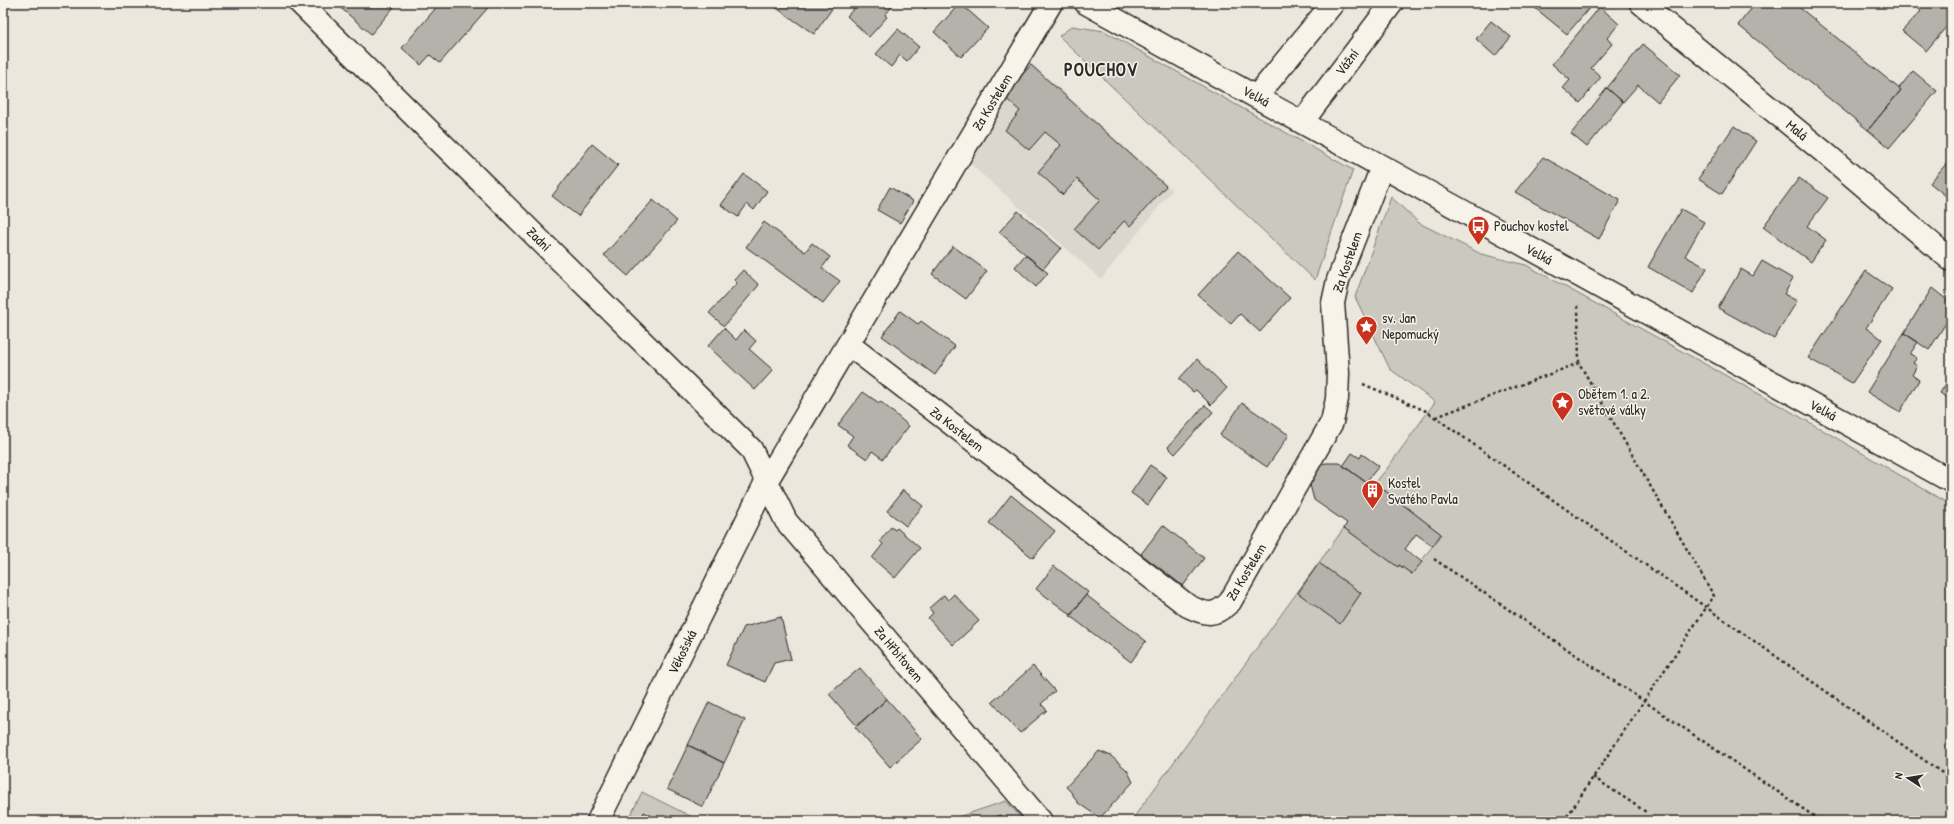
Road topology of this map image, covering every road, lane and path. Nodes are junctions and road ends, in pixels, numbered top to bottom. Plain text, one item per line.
1 (300, 3) edge
2 (1051, 3) edge
3 (1086, 3) edge
4 (1333, 3) edge
5 (1392, 3) edge
6 (1641, 3) edge
7 (1257, 96) junction
8 (1303, 121) junction
9 (1382, 167) junction
10 (1951, 260) edge
11 (1577, 275) junction
12 (848, 344) junction
13 (1579, 363) junction
14 (1338, 372) junction
15 (1436, 418) junction
16 (1951, 481) edge
17 (766, 482) junction
18 (1434, 559) dead end
19 (1707, 608) junction
20 (1643, 702) junction
21 (1593, 778) junction
22 (1951, 779) edge
23 (1646, 812) dead end
24 (598, 821) edge
25 (1041, 821) edge
26 (1564, 821) edge
27 (1821, 821) edge

1 - 17 street, Zadní
2 - 12 street, Za Kostelem
3 - 7 street, Velká
4 - 7 street
5 - 8 street, Vážní
6 - 10 street, Malá
7 - 8 street, Velká
8 - 9 street, Velká
9 - 11 street, Velká
9 - 14 street, Za Kostelem
11 - 13 path
11 - 16 street, Velká
12 - 14 street, Za Kostelem
12 - 17 street, Za Kostelem
13 - 15 path
13 - 19 path
14 - 15 path
15 - 19 path
17 - 24 street, Věkošská
17 - 25 street, Za Hřbitovem
18 - 20 path
19 - 20 path
19 - 22 path
20 - 21 path
20 - 27 path
21 - 23 path
21 - 26 path

